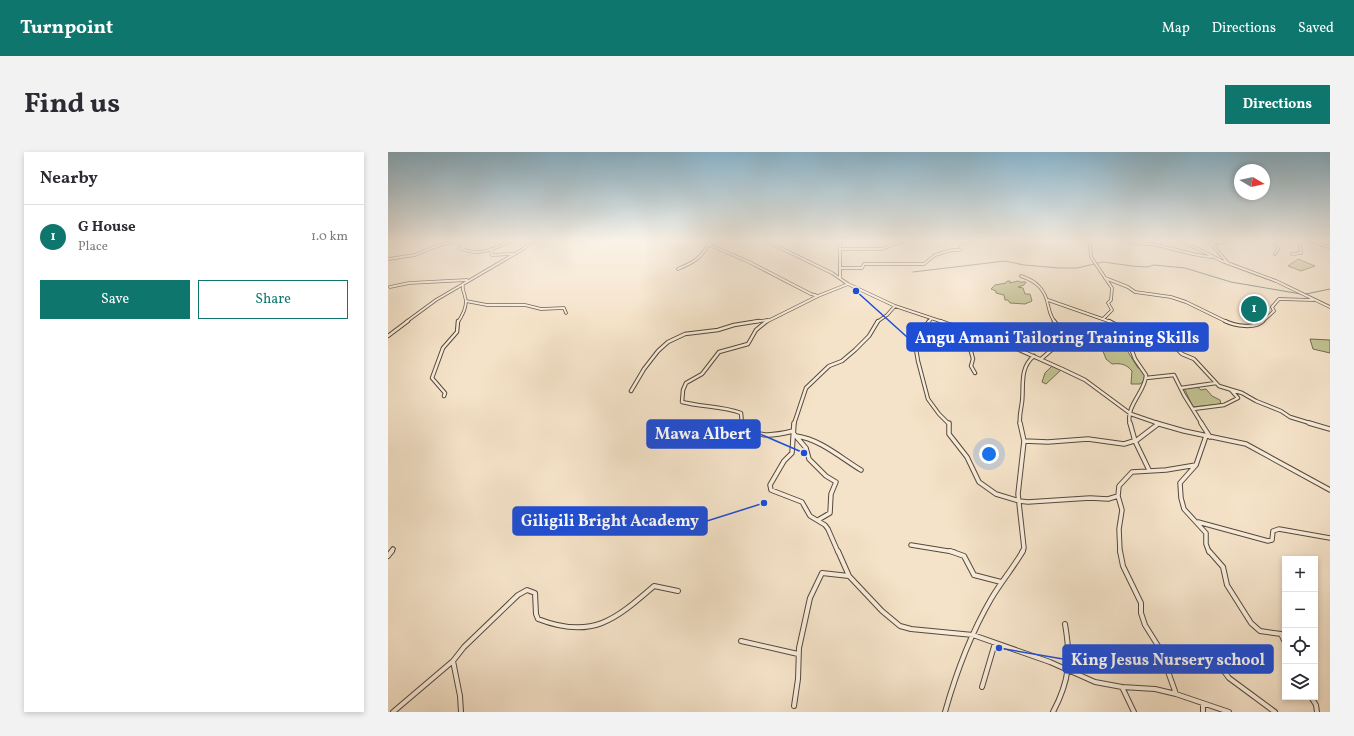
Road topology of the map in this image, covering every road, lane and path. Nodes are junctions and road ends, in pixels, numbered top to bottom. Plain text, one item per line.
1 (491, 267) edge
2 (683, 267) edge
3 (759, 267) edge
4 (818, 267) edge
5 (862, 267) edge
6 (1099, 267) edge
7 (1240, 267) edge
8 (840, 268) joint
9 (678, 269) dead end
10 (1021, 276) dead end
11 (840, 278) junction
12 (1105, 278) junction
13 (469, 280) junction
14 (463, 284) junction
15 (848, 284) junction
16 (390, 287) dead end
17 (818, 296) junction
18 (1048, 300) junction
19 (1313, 300) junction
20 (466, 301) junction
21 (896, 306) junction
22 (1330, 307) edge
23 (566, 313) dead end
24 (931, 318) junction
25 (770, 319) junction
26 (1103, 319) junction
27 (1132, 333) junction
28 (975, 334) junction
29 (388, 336) edge
30 (1137, 343) junction
31 (1155, 344) junction
32 (1034, 356) junction
33 (1041, 359) junction
34 (975, 373) dead end
35 (1146, 378) junction
36 (1216, 383) junction
37 (1181, 388) junction
38 (1231, 390) junction
39 (631, 391) dead end
40 (444, 396) dead end
41 (1193, 408) junction
42 (1130, 414) junction
43 (1158, 424) junction
44 (1330, 429) edge
45 (794, 434) junction
46 (1208, 437) junction
47 (1024, 441) junction
48 (1134, 441) junction
49 (1196, 465) junction
50 (861, 470) dead end
51 (1149, 470) junction
52 (1330, 490) edge
53 (1118, 496) junction
54 (1019, 501) junction
55 (818, 520) junction
56 (1197, 522) junction
57 (1330, 538) edge
58 (911, 545) dead end
59 (393, 549) dead end
60 (388, 556) edge
61 (849, 576) junction
62 (1001, 582) junction
63 (678, 591) dead end
64 (1065, 624) dead end
65 (973, 635) junction
66 (1282, 636) edge
67 (741, 641) dead end
68 (994, 643) junction
69 (798, 654) junction
70 (453, 661) junction
71 (1216, 662) dead end
72 (1068, 671) junction
73 (982, 687) dead end
74 (1122, 688) junction
75 (1176, 694) junction
76 (1313, 700) edge
77 (1203, 704) junction
78 (794, 706) dead end
79 (393, 712) edge
80 (461, 712) edge
81 (944, 712) edge
82 (1053, 712) edge
83 (1134, 712) edge
84 (1203, 712) edge
85 (1229, 712) edge
86 (1275, 712) edge
87 (1317, 712) edge

1 - 13 street
2 - 9 street
3 - 17 street
4 - 11 street
5 - 8 street
6 - 12 street
7 - 19 street
8 - 11 street
10 - 18 street
11 - 15 street
12 - 19 street
12 - 26 street
13 - 14 street
13 - 16 street
14 - 20 street
14 - 29 street
15 - 17 street
15 - 21 street
17 - 25 street
18 - 26 street
18 - 33 street
19 - 22 street
20 - 23 street
20 - 40 street
21 - 24 street
21 - 45 street
24 - 28 street
24 - 54 street
25 - 39 street
25 - 45 street
26 - 27 street
27 - 30 street
27 - 31 street
28 - 32 street
28 - 34 street
30 - 31 street
30 - 35 street
31 - 36 street
32 - 33 street
32 - 47 street
33 - 42 street
35 - 37 street
35 - 42 street
36 - 37 street
36 - 38 street
37 - 41 street
38 - 41 street
38 - 44 street
41 - 46 street
42 - 43 street
42 - 48 street
43 - 46 street
43 - 48 street
45 - 50 street
45 - 55 street
45 - 55 street
46 - 49 street
46 - 52 street
47 - 48 street
47 - 54 street
48 - 51 street
49 - 51 street
49 - 56 street
51 - 53 street
53 - 54 street
53 - 75 street
54 - 62 street
55 - 61 street
56 - 57 street
56 - 66 street
58 - 62 street
59 - 60 street
61 - 65 street
61 - 69 street
62 - 65 street
63 - 70 street
64 - 72 street
65 - 68 street
65 - 81 street
67 - 69 street
68 - 72 street
68 - 73 street
69 - 78 street
70 - 79 street
70 - 80 street
71 - 86 street
72 - 74 street
72 - 82 street
74 - 75 street
74 - 83 street
75 - 77 street
76 - 87 street
77 - 84 street
77 - 85 street

